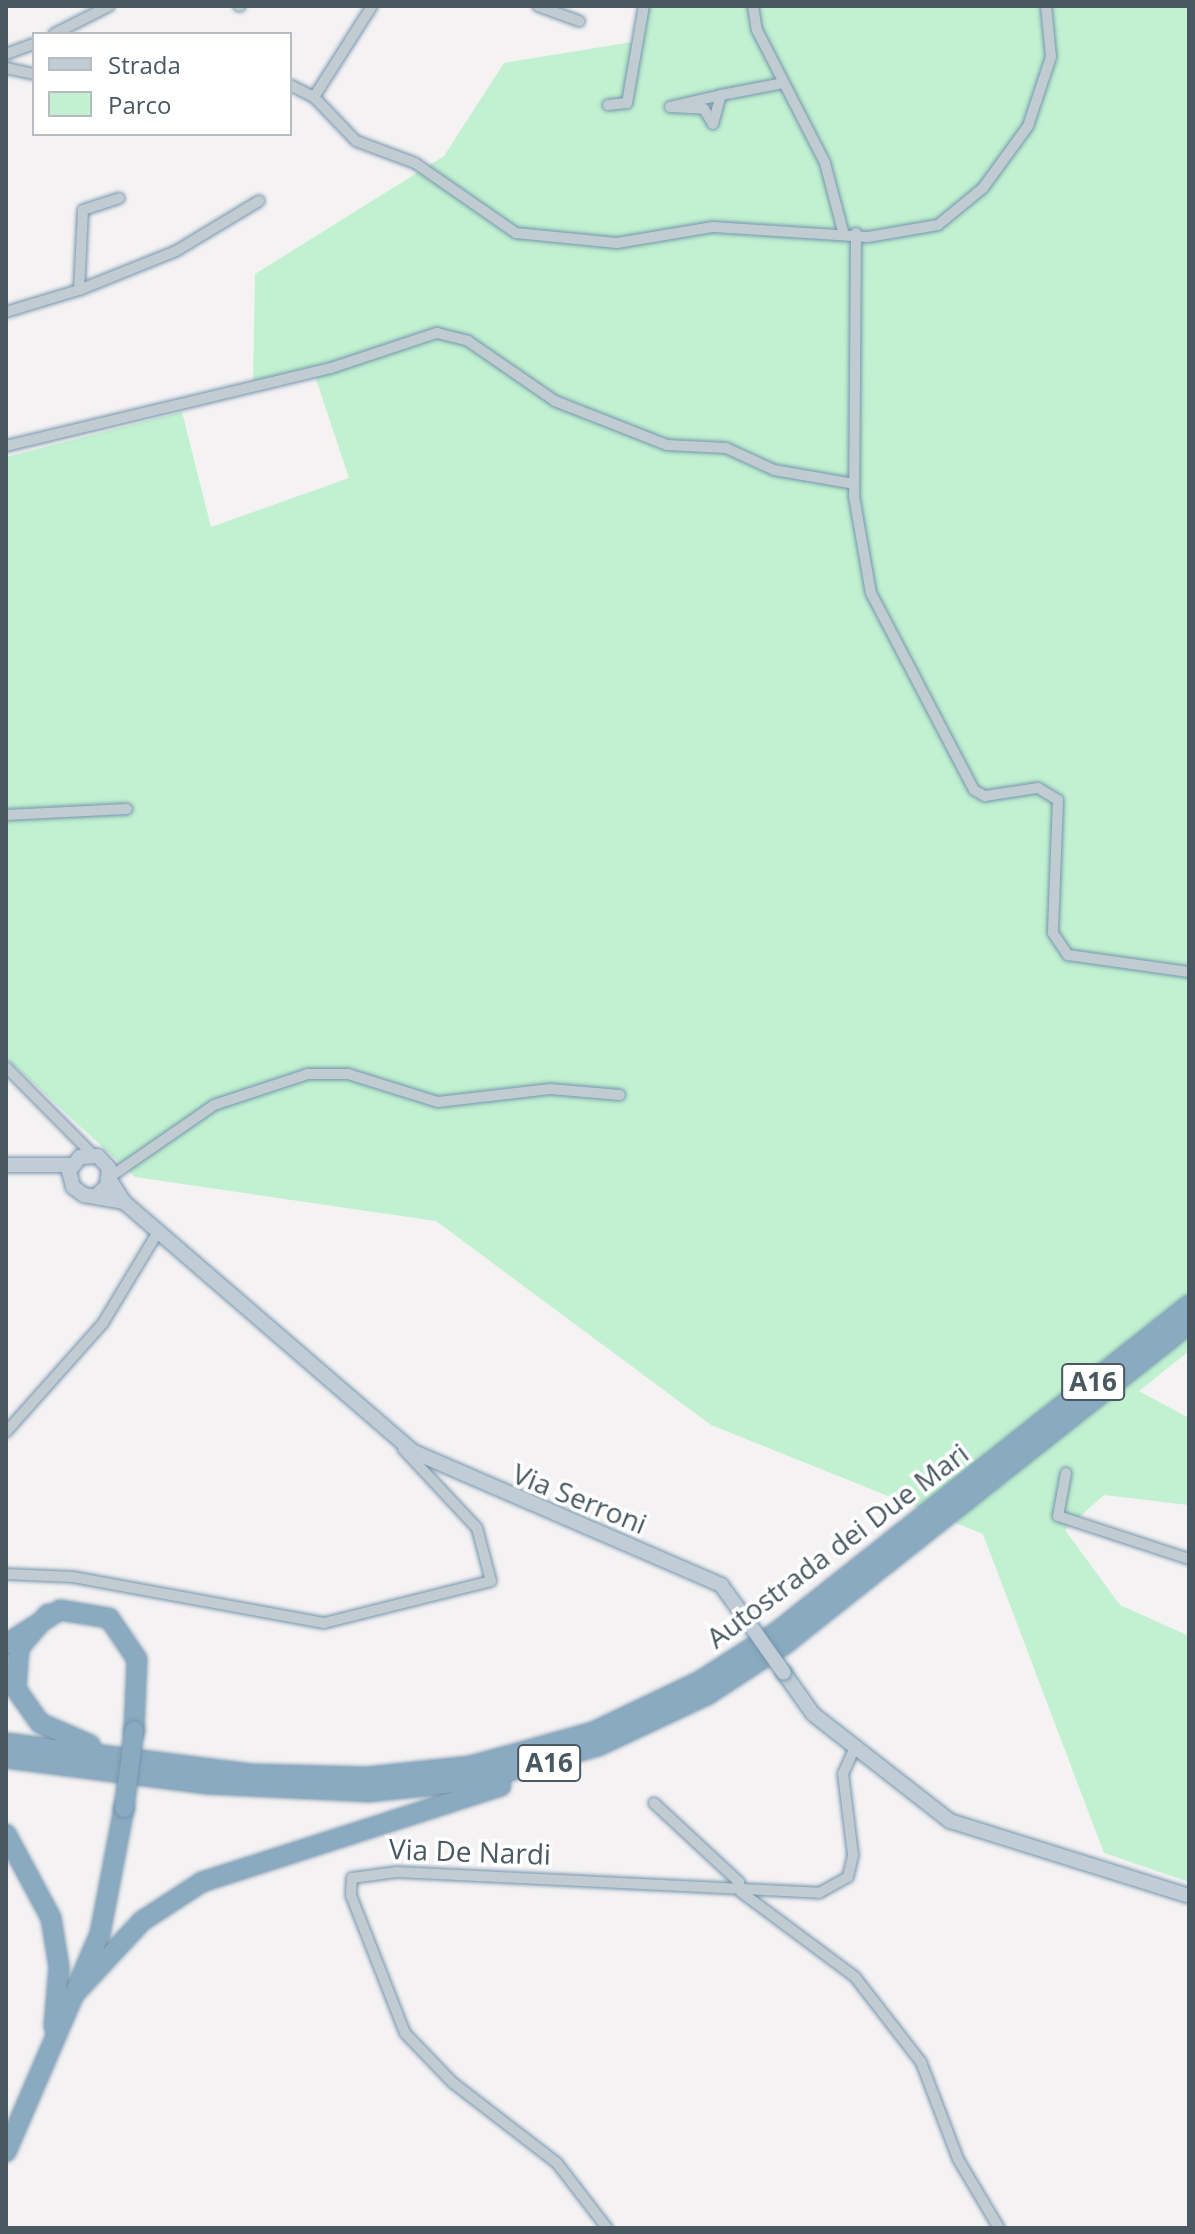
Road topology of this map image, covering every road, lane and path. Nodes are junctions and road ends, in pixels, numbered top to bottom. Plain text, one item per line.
1 (109, 6) edge
2 (372, 6) edge
3 (538, 6) edge
4 (644, 6) edge
5 (753, 6) edge
6 (1046, 6) edge
7 (579, 21) dead end
8 (58, 32) edge
9 (32, 45) edge
10 (6, 54) edge
11 (6, 68) edge
12 (32, 74) edge
13 (784, 83) junction
14 (292, 86) edge
15 (721, 95) junction
16 (314, 97) junction
17 (608, 105) dead end
18 (119, 198) dead end
19 (259, 201) dead end
20 (843, 231) junction
21 (856, 233) junction
22 (79, 290) junction
23 (6, 312) edge
24 (6, 446) edge
25 (854, 484) junction
26 (127, 809) dead end
27 (6, 815) edge
28 (1189, 972) edge
29 (6, 1067) edge
30 (620, 1095) dead end
31 (76, 1144) junction
32 (93, 1155) junction
33 (73, 1163) junction
34 (6, 1165) edge
35 (46, 1168) junction
36 (112, 1172) junction
37 (70, 1181) junction
38 (97, 1195) junction
39 (124, 1202) junction
40 (159, 1230) junction
41 (1189, 1305) edge
42 (1189, 1324) edge
43 (6, 1432) edge
44 (415, 1457) junction
45 (1002, 1465) junction
46 (1066, 1473) dead end
47 (1189, 1559) edge
48 (6, 1574) edge
49 (48, 1614) junction
50 (6, 1644) edge
51 (785, 1644) junction
52 (6, 1743) edge
53 (855, 1747) junction
54 (6, 1758) edge
55 (367, 1777) junction
56 (654, 1803) dead end
57 (6, 1834) edge
58 (741, 1892) junction
59 (1189, 1896) edge
60 (77, 1991) junction
61 (47, 2057) junction
62 (6, 2152) edge
63 (607, 2228) edge
64 (999, 2228) edge

1 - 8 street
2 - 16 street
3 - 7 street
4 - 17 street
5 - 13 street
6 - 21 street
9 - 10 street
11 - 12 street
13 - 15 street
13 - 20 street
14 - 16 street
15 - 15 street
16 - 20 street
18 - 22 street
19 - 22 street
20 - 21 street
21 - 25 street
22 - 23 street
24 - 25 street
25 - 28 street
26 - 27 street
29 - 31 street
30 - 36 street
31 - 32 street
31 - 33 street
32 - 33 main road, Via Serroni
32 - 36 main road, Via Serroni
33 - 35 main road, Via Serroni
33 - 37 main road
34 - 35 main road, Via Serroni
35 - 37 main road, Via Serroni
36 - 38 main road
36 - 39 main road, Via Serroni
37 - 38 main road, Via Serroni
38 - 39 main road, Via Serroni
39 - 40 main road, Via Serroni
40 - 43 street
40 - 44 main road, Via Serroni
41 - 45 highway, Autostrada dei Due Mari / A16
42 - 45 highway, Autostrada dei Due Mari / A16
44 - 48 street
44 - 53 main road, Via Serroni, bridge
45 - 51 highway, Autostrada dei Due Mari / A16
45 - 55 highway, Autostrada dei Due Mari / A16
46 - 47 street
49 - 50 highway
49 - 55 highway
49 - 60 highway, bridge
51 - 54 highway, Autostrada dei Due Mari / A16
51 - 60 highway
52 - 55 highway, Autostrada dei Due Mari / A16
53 - 58 street, Via De Nardi
53 - 59 main road, Via Serroni
56 - 58 street
57 - 61 highway
58 - 63 street, Via De Nardi
58 - 64 street
60 - 61 highway
61 - 62 highway

